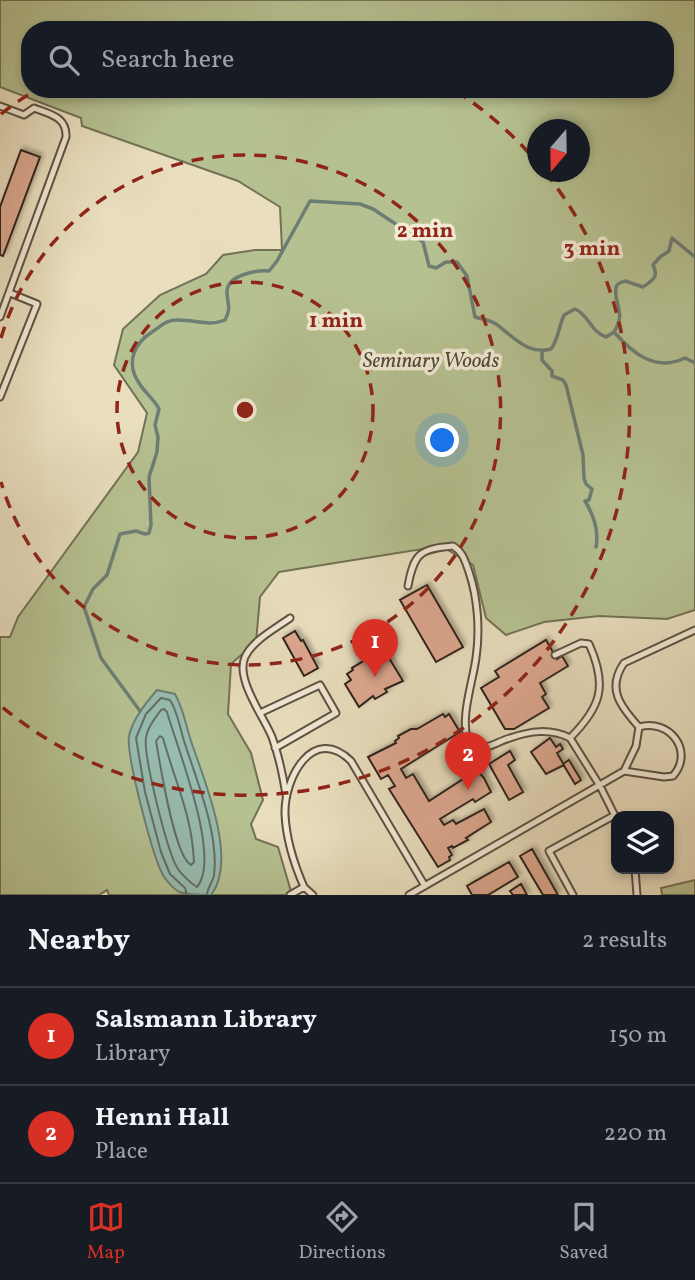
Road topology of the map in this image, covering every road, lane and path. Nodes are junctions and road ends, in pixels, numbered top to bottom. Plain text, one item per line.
1 (0, 106) edge
2 (10, 293) junction
3 (0, 317) edge
4 (0, 397) edge
5 (408, 586) dead end
6 (290, 618) dead end
7 (695, 630) edge
8 (555, 655) dead end
9 (260, 713) junction
10 (639, 727) junction
11 (570, 738) junction
12 (275, 748) junction
13 (624, 771) junction
14 (600, 786) junction
15 (286, 799) junction
16 (612, 811) edge
17 (611, 819) edge
18 (635, 874) edge
19 (425, 886) junction
20 (304, 887) junction
21 (290, 895) edge
22 (313, 895) edge
23 (409, 895) edge
24 (573, 895) edge
25 (637, 895) edge

1 - 2 lane
2 - 3 lane
2 - 4 lane
5 - 11 lane
6 - 9 lane
7 - 10 lane
8 - 11 lane
9 - 12 lane
9 - 12 lane
10 - 13 lane
10 - 13 lane
11 - 14 lane
12 - 15 lane
13 - 14 lane
14 - 16 lane
14 - 19 lane
15 - 19 lane
15 - 20 lane
17 - 24 lane
18 - 25 lane
19 - 23 lane
20 - 21 lane
20 - 22 lane

